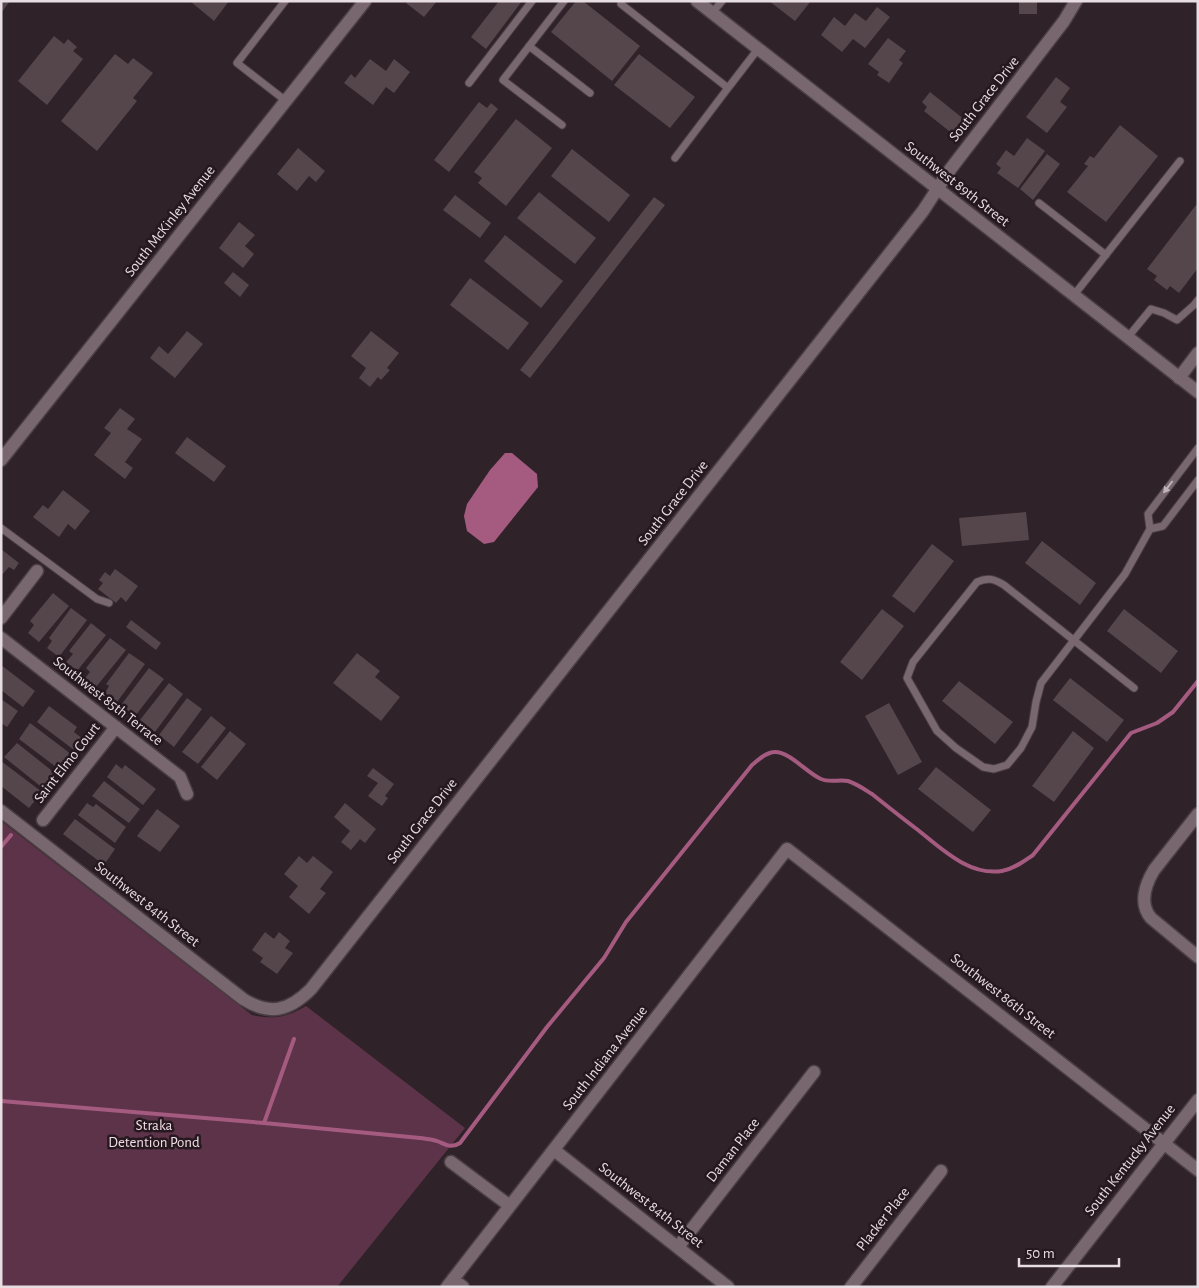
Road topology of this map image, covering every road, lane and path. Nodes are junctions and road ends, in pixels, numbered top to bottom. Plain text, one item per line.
1 (285, 1) edge
2 (365, 1) edge
3 (532, 1) edge
4 (564, 1) edge
5 (697, 1) edge
6 (722, 1) edge
7 (1076, 1) edge
8 (620, 2) edge
9 (712, 13) junction
10 (529, 46) junction
11 (758, 49) junction
12 (469, 83) dead end
13 (728, 88) junction
14 (590, 93) dead end
15 (286, 101) junction
16 (562, 125) dead end
17 (674, 158) dead end
18 (1180, 161) dead end
19 (937, 189) junction
20 (1040, 203) dead end
21 (1106, 255) junction
22 (1074, 295) junction
23 (1198, 300) edge
24 (1128, 337) junction
25 (1198, 353) edge
26 (1180, 378) junction
27 (1198, 392) edge
28 (1198, 448) edge
29 (1, 460) edge
30 (1198, 480) edge
31 (1, 528) edge
32 (1150, 529) junction
33 (38, 571) dead end
34 (109, 603) dead end
35 (1, 618) edge
36 (1, 638) edge
37 (1074, 641) junction
38 (1134, 688) dead end
39 (116, 727) junction
40 (186, 794) dead end
41 (1, 811) edge
42 (1198, 814) edge
43 (44, 820) dead end
44 (787, 849) joint
45 (1198, 957) edge
46 (279, 1008) joint
47 (814, 1072) dead end
48 (1198, 1100) edge
49 (1164, 1144) junction
50 (554, 1150) junction
51 (451, 1162) dead end
52 (1198, 1170) edge
53 (942, 1171) dead end
54 (510, 1206) junction
55 (678, 1247) junction
56 (455, 1284) edge
57 (728, 1287) edge
58 (851, 1287) edge
59 (1052, 1287) edge

1 - 15 lane
2 - 15 street, South McKinley Avenue
3 - 12 lane
4 - 10 lane
5 - 9 street, Southwest 89th Street
6 - 9 lane
7 - 19 street, South Grace Drive
8 - 13 lane
9 - 11 street, Southwest 89th Street
10 - 14 lane
10 - 16 lane
11 - 13 lane
11 - 19 street, Southwest 89th Street
13 - 17 lane
15 - 29 street, South McKinley Avenue
18 - 21 lane
19 - 22 street, Southwest 89th Street
19 - 46 street, South Grace Drive
20 - 21 lane
21 - 22 lane
22 - 24 street, Southwest 89th Street
23 - 24 lane
24 - 26 street, Southwest 89th Street
25 - 26 street
26 - 27 street, Southwest 89th Street
28 -> 32 lane
30 - 32 lane
31 - 34 lane
32 - 37 lane
33 - 35 street
36 - 39 street, Southwest 85th Terrace
37 - 37 lane
37 - 38 lane
39 - 40 street, Southwest 85th Terrace
39 - 43 street, Saint Elmo Court
41 - 46 street, Southwest 84th Street
42 - 45 street
44 - 49 street, Southwest 86th Street
44 - 50 street, South Indiana Avenue
47 - 55 street, Daman Place
48 - 49 street, South Kentucky Avenue
49 - 52 street, Southwest 86th Street
49 - 59 street, South Kentucky Avenue
50 - 54 street, South Indiana Avenue
50 - 55 street, Southwest 84th Street
51 - 54 street
53 - 58 street, Placker Place
54 - 56 street, South Indiana Avenue
55 - 57 street, Southwest 84th Street

